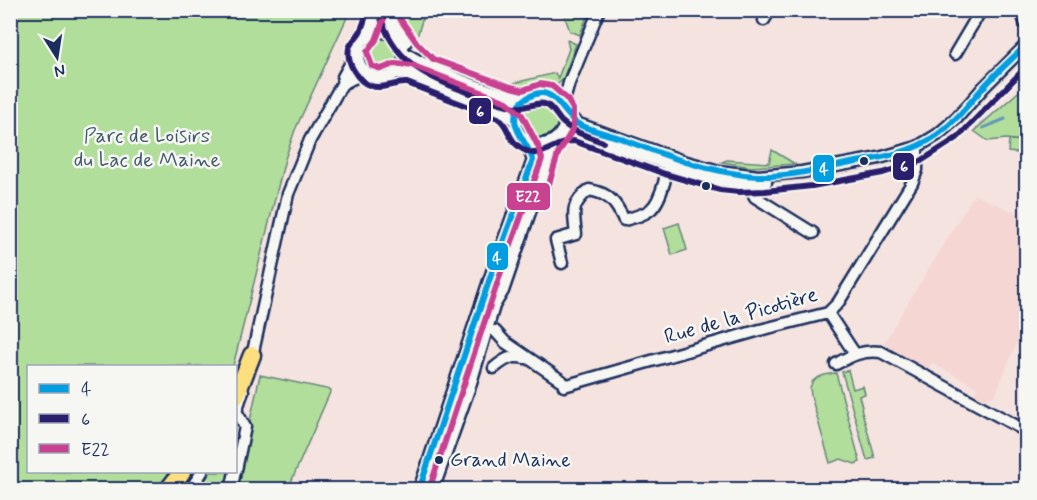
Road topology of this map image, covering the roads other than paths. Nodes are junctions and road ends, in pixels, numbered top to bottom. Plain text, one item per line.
1 (378, 10) edge
2 (388, 10) edge
3 (599, 10) edge
4 (981, 10) edge
5 (1024, 11) edge
6 (1026, 25) edge
7 (368, 36) junction
8 (401, 42) junction
9 (1026, 45) edge
10 (358, 50) junction
11 (955, 54) dead end
12 (1026, 55) edge
13 (428, 67) junction
14 (366, 72) junction
15 (395, 73) junction
16 (569, 83) junction
17 (342, 84) junction
18 (549, 95) junction
19 (524, 99) junction
20 (563, 110) junction
21 (514, 120) junction
22 (558, 136) junction
23 (524, 138) junction
24 (917, 150) junction
25 (665, 154) junction
26 (668, 166) junction
27 (752, 183) junction
28 (813, 233) dead end
29 (562, 263) dead end
30 (828, 313) junction
31 (495, 331) dead end
32 (855, 354) junction
33 (252, 355) junction
34 (528, 359) junction
35 (836, 364) dead end
36 (494, 368) dead end
37 (237, 393) edge
38 (237, 408) edge
39 (237, 413) edge
40 (1026, 431) edge
41 (237, 462) edge
42 (180, 473) edge
43 (201, 473) edge
44 (235, 473) edge
45 (168, 489) edge
46 (190, 489) edge
47 (231, 489) edge
48 (419, 489) edge
49 (433, 489) edge

1 - 7 street
2 - 8 street
3 - 16 street
4 - 11 street
5 - 6 street
7 - 8 street
7 - 10 street
8 - 13 street
8 - 13 street
8 - 15 street
9 - 24 street
10 - 14 street
10 - 17 street
12 - 24 street
13 - 19 street
14 - 15 street
14 - 17 street
15 - 21 street
16 - 18 street
16 - 20 street
17 - 33 street
18 - 19 street
18 - 20 street
19 - 21 street
20 - 22 street
20 - 25 street
21 - 23 street
22 - 23 street
22 - 26 street
22 - 49 street
23 - 48 street
24 - 25 street
24 - 27 street
24 - 30 street, Rue de la Picotière
25 - 26 street
26 - 27 street
26 - 29 street
27 - 28 street
30 - 32 street
30 - 34 street, Rue de la Picotière
31 - 34 street, Rue de la Picotière
32 - 35 street
32 - 40 street
33 - 37 highway
33 - 38 street
34 - 36 street
39 - 41 street
42 - 45 highway
43 - 46 street
44 - 47 street

